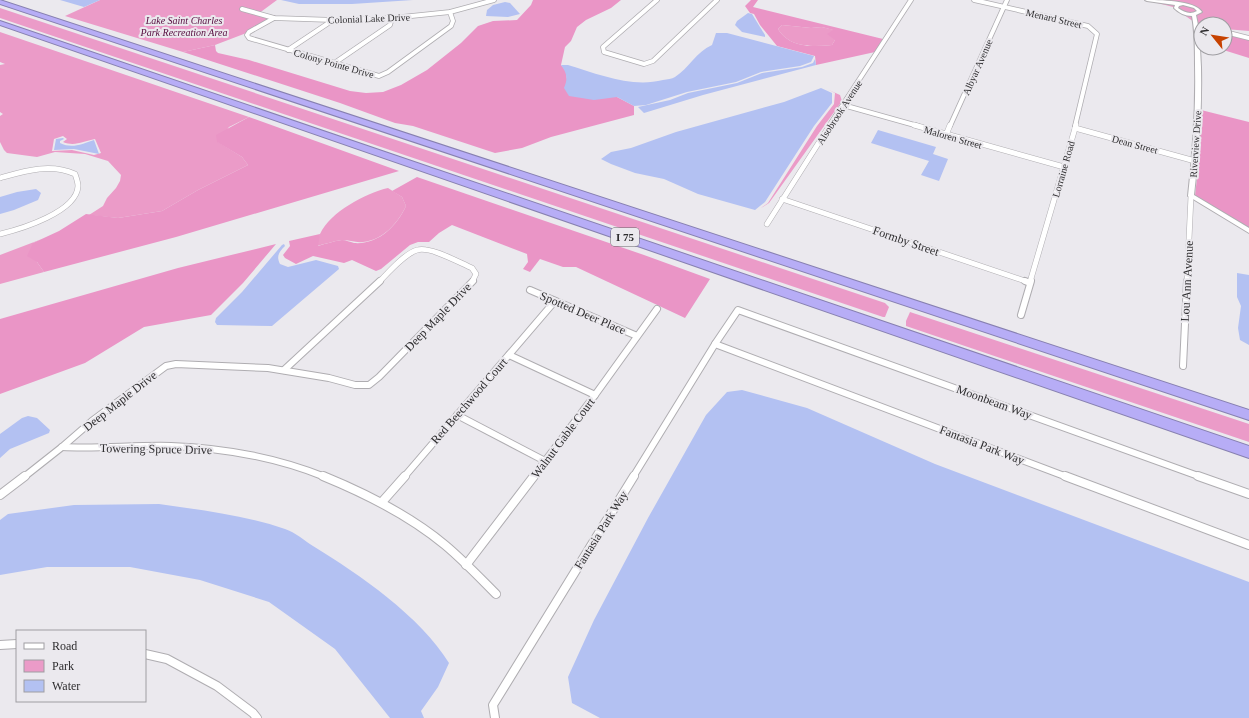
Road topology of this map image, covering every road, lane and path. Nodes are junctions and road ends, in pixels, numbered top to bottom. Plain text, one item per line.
1 (494, 0) edge
2 (657, 0) edge
3 (717, 0) edge
4 (911, 0) edge
5 (974, 0) edge
6 (1007, 0) edge
7 (1146, 0) edge
8 (0, 2) edge
9 (1004, 7) junction
10 (242, 9) dead end
11 (1180, 9) junction
12 (450, 12) junction
13 (1194, 14) joint
14 (274, 18) junction
15 (392, 18) junction
16 (333, 20) junction
17 (1193, 21) edge
18 (0, 23) edge
19 (1088, 26) joint
20 (1233, 34) edge
21 (1249, 38) edge
22 (288, 50) junction
23 (1198, 56) edge
24 (333, 64) junction
25 (843, 105) junction
26 (1075, 128) junction
27 (946, 135) junction
28 (1195, 161) junction
29 (1064, 167) junction
30 (0, 178) edge
31 (1191, 196) junction
32 (782, 199) junction
33 (767, 224) dead end
34 (1249, 231) edge
35 (0, 234) edge
36 (1030, 283) junction
37 (530, 290) dead end
38 (555, 301) junction
39 (657, 309) dead end
40 (738, 310) joint
41 (1021, 315) dead end
42 (637, 336) junction
43 (715, 344) junction
44 (509, 355) junction
45 (1183, 366) dead end
46 (284, 370) junction
47 (595, 395) junction
48 (457, 415) junction
49 (1249, 416) edge
50 (62, 447) junction
51 (1249, 452) edge
52 (545, 461) junction
53 (1249, 494) edge
54 (0, 495) edge
55 (382, 502) junction
56 (1249, 545) edge
57 (466, 565) junction
58 (496, 594) dead end
59 (16, 644) edge
60 (0, 645) edge
61 (146, 654) edge
62 (257, 718) edge
63 (495, 718) edge

1 - 12 street, Colonial Lake Drive
2 - 3 street
4 - 25 street, Alsobrook Avenue
5 - 9 street, Menard Street
6 - 9 street, Albyar Avenue
7 - 11 street, Riverview Drive
8 - 49 highway, I 75
9 - 19 street, Menard Street
9 - 27 street, Albyar Avenue
10 - 14 street, Colonial Lake Drive
11 - 13 street, Riverview Drive
11 - 13 street, Riverview Drive
11 - 17 street, Riverview Drive
12 - 15 street, Colonial Lake Drive
12 - 24 street, Colony Pointe Drive
14 - 16 street, Colonial Lake Drive
14 - 22 street, Colony Pointe Drive
15 - 16 street, Colonial Lake Drive
15 - 24 street
16 - 22 street
18 - 51 highway, I 75
19 - 26 street, Lorraine Road
20 - 21 street
22 - 24 street, Colony Pointe Drive
23 - 28 street, Riverview Drive
25 - 27 street, Maloren Street
25 - 32 street, Alsobrook Avenue
26 - 28 street, Dean Street
26 - 29 street, Lorraine Road
27 - 29 street, Maloren Street
28 - 31 street, Riverview Drive
29 - 36 street, Lorraine Road
30 - 35 street
31 - 34 street
31 - 45 street, Lou Ann Avenue
32 - 33 street, Alsobrook Avenue
32 - 36 street, Formby Street
36 - 41 street, Lorraine Road
37 - 38 street, Spotted Deer Place
38 - 42 street, Spotted Deer Place
38 - 44 street, Red Beechwood Court
39 - 42 street, Walnut Gable Court
40 - 43 street, Fantasia Park Way
40 - 53 street, Moonbeam Way
42 - 47 street, Walnut Gable Court
43 - 56 street, Fantasia Park Way
43 - 63 street, Fantasia Park Way
44 - 47 street
44 - 48 street, Red Beechwood Court
46 - 46 street, Deep Maple Drive
46 - 50 street, Deep Maple Drive
47 - 52 street, Walnut Gable Court
48 - 52 street
48 - 55 street, Red Beechwood Court
50 - 54 street, Deep Maple Drive
50 - 55 street, Towering Spruce Drive
52 - 57 street, Walnut Gable Court
55 - 57 street, Towering Spruce Drive
57 - 58 street, Towering Spruce Drive
59 - 60 street
61 - 62 street

